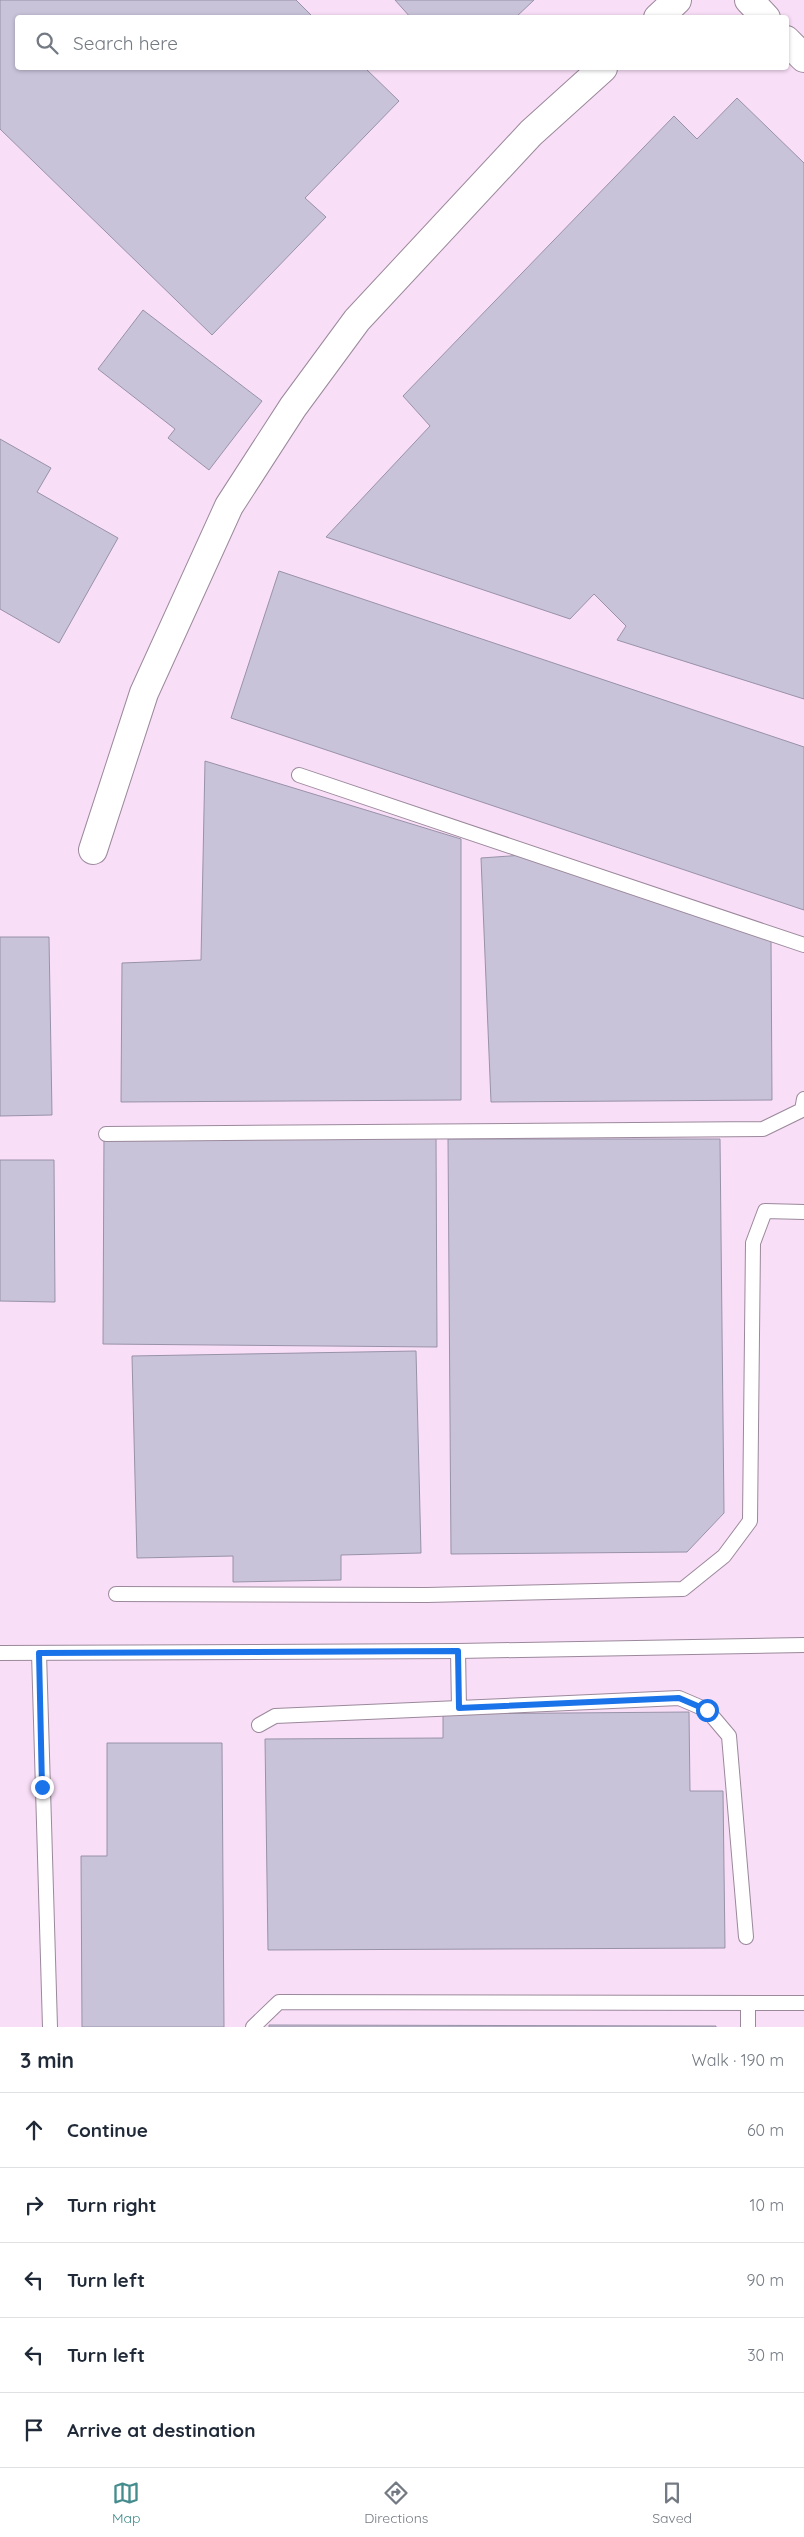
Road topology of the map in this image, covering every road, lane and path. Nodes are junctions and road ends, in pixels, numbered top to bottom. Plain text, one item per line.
1 (677, 0) edge
2 (749, 0) edge
3 (661, 15) edge
4 (763, 15) edge
5 (789, 43) edge
6 (804, 58) edge
7 (601, 70) edge
8 (299, 775) dead end
9 (93, 850) dead end
10 (804, 945) edge
11 (804, 1099) edge
12 (106, 1134) dead end
13 (804, 1212) edge
14 (116, 1594) dead end
15 (804, 1645) edge
16 (458, 1651) junction
17 (39, 1653) junction
18 (0, 1654) edge
19 (459, 1708) junction
20 (259, 1725) dead end
21 (746, 1937) dead end
22 (748, 2003) junction
23 (804, 2003) edge
24 (50, 2027) edge
25 (253, 2027) edge
26 (748, 2027) edge

1 - 3 street
2 - 4 street
5 - 6 street
7 - 9 street
8 - 10 lane
11 - 12 lane
13 - 14 lane
15 - 16 lane
16 - 17 lane
16 - 19 lane
17 - 18 lane
17 - 24 lane
19 - 20 lane
19 - 21 lane
22 - 23 lane
22 - 25 lane
22 - 26 lane

